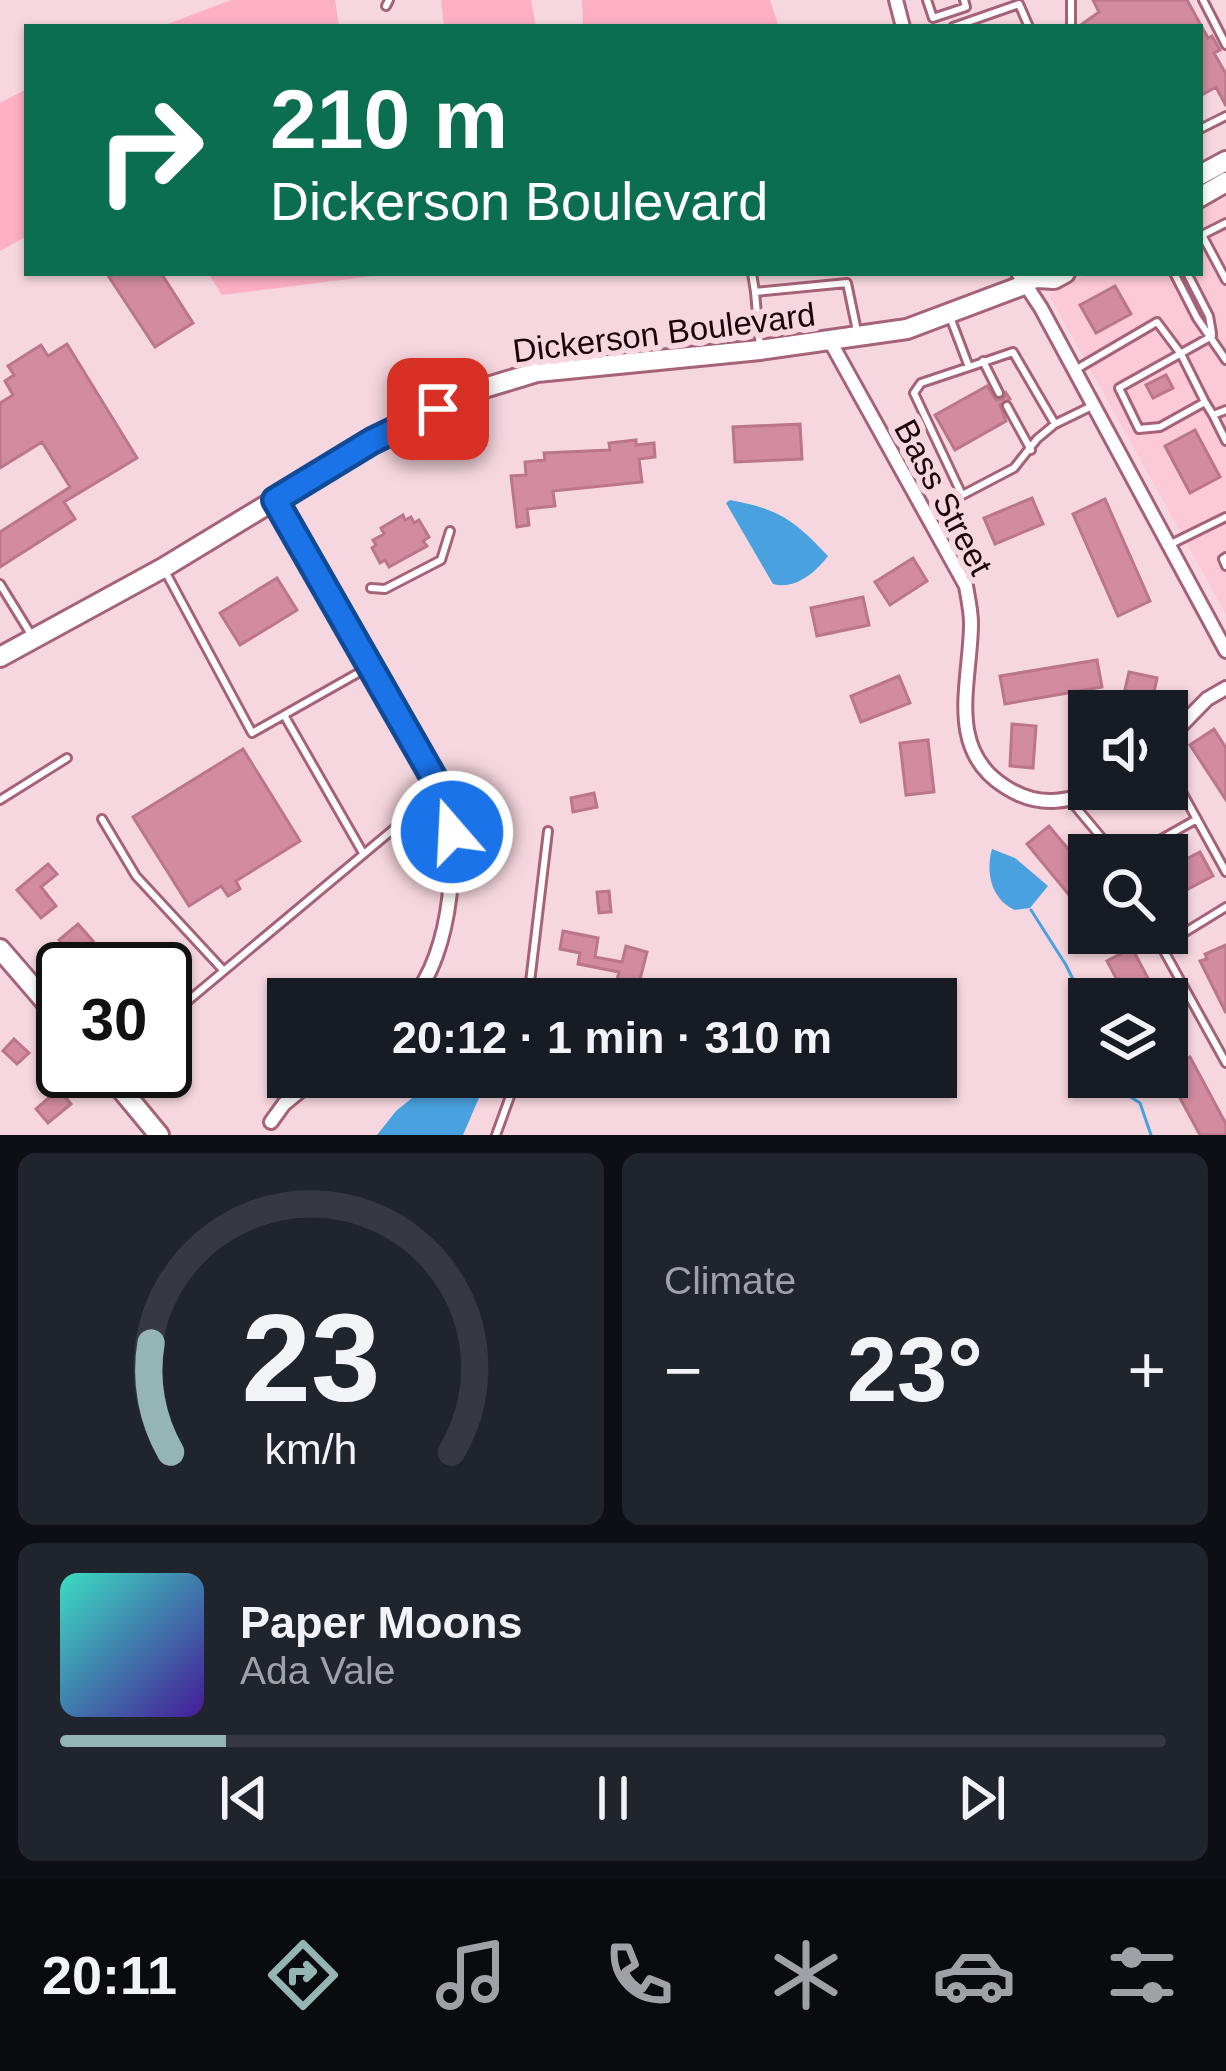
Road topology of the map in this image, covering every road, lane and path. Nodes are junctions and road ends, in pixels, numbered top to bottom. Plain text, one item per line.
1 (927, 0) edge
2 (964, 0) edge
3 (1202, 0) edge
4 (962, 24) edge
5 (1028, 24) edge
6 (1226, 45) edge
7 (1203, 238) edge
8 (752, 276) edge
9 (1060, 276) edge
10 (1176, 276) edge
11 (1189, 276) edge
12 (1030, 277) edge
13 (847, 278) edge
14 (1226, 280) edge
15 (754, 292) junction
16 (949, 313) junction
17 (858, 336) junction
18 (1213, 336) junction
19 (830, 341) junction
20 (1222, 344) edge
21 (760, 350) junction
22 (1180, 354) junction
23 (1226, 360) edge
24 (982, 361) junction
25 (968, 367) junction
26 (1075, 370) junction
27 (999, 393) dead end
28 (1204, 402) junction
29 (1007, 406) dead end
30 (1094, 406) junction
31 (1226, 410) edge
32 (1213, 416) junction
33 (1055, 424) junction
34 (1226, 441) edge
35 (1031, 450) junction
36 (962, 495) junction
37 (275, 500) junction
38 (928, 513) junction
39 (1226, 517) edge
40 (450, 531) dead end
41 (1169, 545) junction
42 (164, 568) junction
43 (0, 584) edge
44 (371, 588) dead end
45 (34, 639) junction
46 (1226, 651) edge
47 (0, 657) edge
48 (369, 667) junction
49 (1226, 688) edge
50 (284, 715) junction
51 (1188, 718) edge
52 (67, 758) dead end
53 (440, 790) junction
54 (0, 800) edge
55 (1068, 800) edge
56 (1188, 803) edge
57 (1078, 810) edge
58 (102, 819) dead end
59 (1197, 819) junction
60 (548, 831) dead end
61 (1098, 834) edge
62 (1170, 834) edge
63 (363, 854) junction
64 (1226, 872) edge
65 (1226, 907) edge
66 (1188, 930) edge
67 (0, 949) edge
68 (1165, 954) edge
69 (224, 971) junction
70 (428, 978) edge
71 (530, 978) edge
72 (36, 991) edge
73 (192, 998) edge
74 (1226, 1063) edge
75 (128, 1098) edge
76 (291, 1098) edge
77 (509, 1098) edge
78 (271, 1122) dead end
79 (159, 1135) edge
80 (496, 1135) edge

1 - 2 lane
3 - 6 lane
4 - 5 lane
7 - 14 lane
8 - 15 lane
9 - 12 main road, Dickerson Boulevard
10 - 18 lane
11 - 18 lane
12 - 16 main road, Dickerson Boulevard
12 - 26 street
13 - 15 lane
13 - 17 lane
15 - 21 lane
16 - 17 main road, Dickerson Boulevard
16 - 25 lane
17 - 19 main road, Dickerson Boulevard
18 - 20 lane
18 - 22 lane
19 - 21 main road, Dickerson Boulevard
19 - 38 street, Bass Street
20 - 23 lane
21 - 37 main road, Dickerson Boulevard
22 - 26 lane
22 - 28 lane
22 - 28 lane
24 - 25 lane
24 - 27 lane
24 - 33 lane
25 - 36 lane
26 - 30 street
28 - 32 lane
29 - 35 lane
30 - 33 lane
30 - 41 street
31 - 32 lane
32 - 34 lane
33 - 35 lane
35 - 36 lane
36 - 38 lane
37 - 42 main road, Dickerson Boulevard
37 - 48 street
38 - 55 street, Bass Street
39 - 41 lane
40 - 44 lane
41 - 46 street
42 - 45 main road, Dickerson Boulevard
42 - 50 lane
43 - 45 lane
45 - 47 main road, Dickerson Boulevard
48 - 50 lane
48 - 53 street
49 - 51 street
50 - 63 lane
52 - 54 lane
53 - 63 lane
53 - 70 street
56 - 59 lane
57 - 61 lane
58 - 69 lane
59 - 62 lane
59 - 64 lane
60 - 71 lane
63 - 69 lane
65 - 66 lane
67 - 72 main road
68 - 74 lane
69 - 73 lane
75 - 79 main road
76 - 78 street
77 - 80 lane

